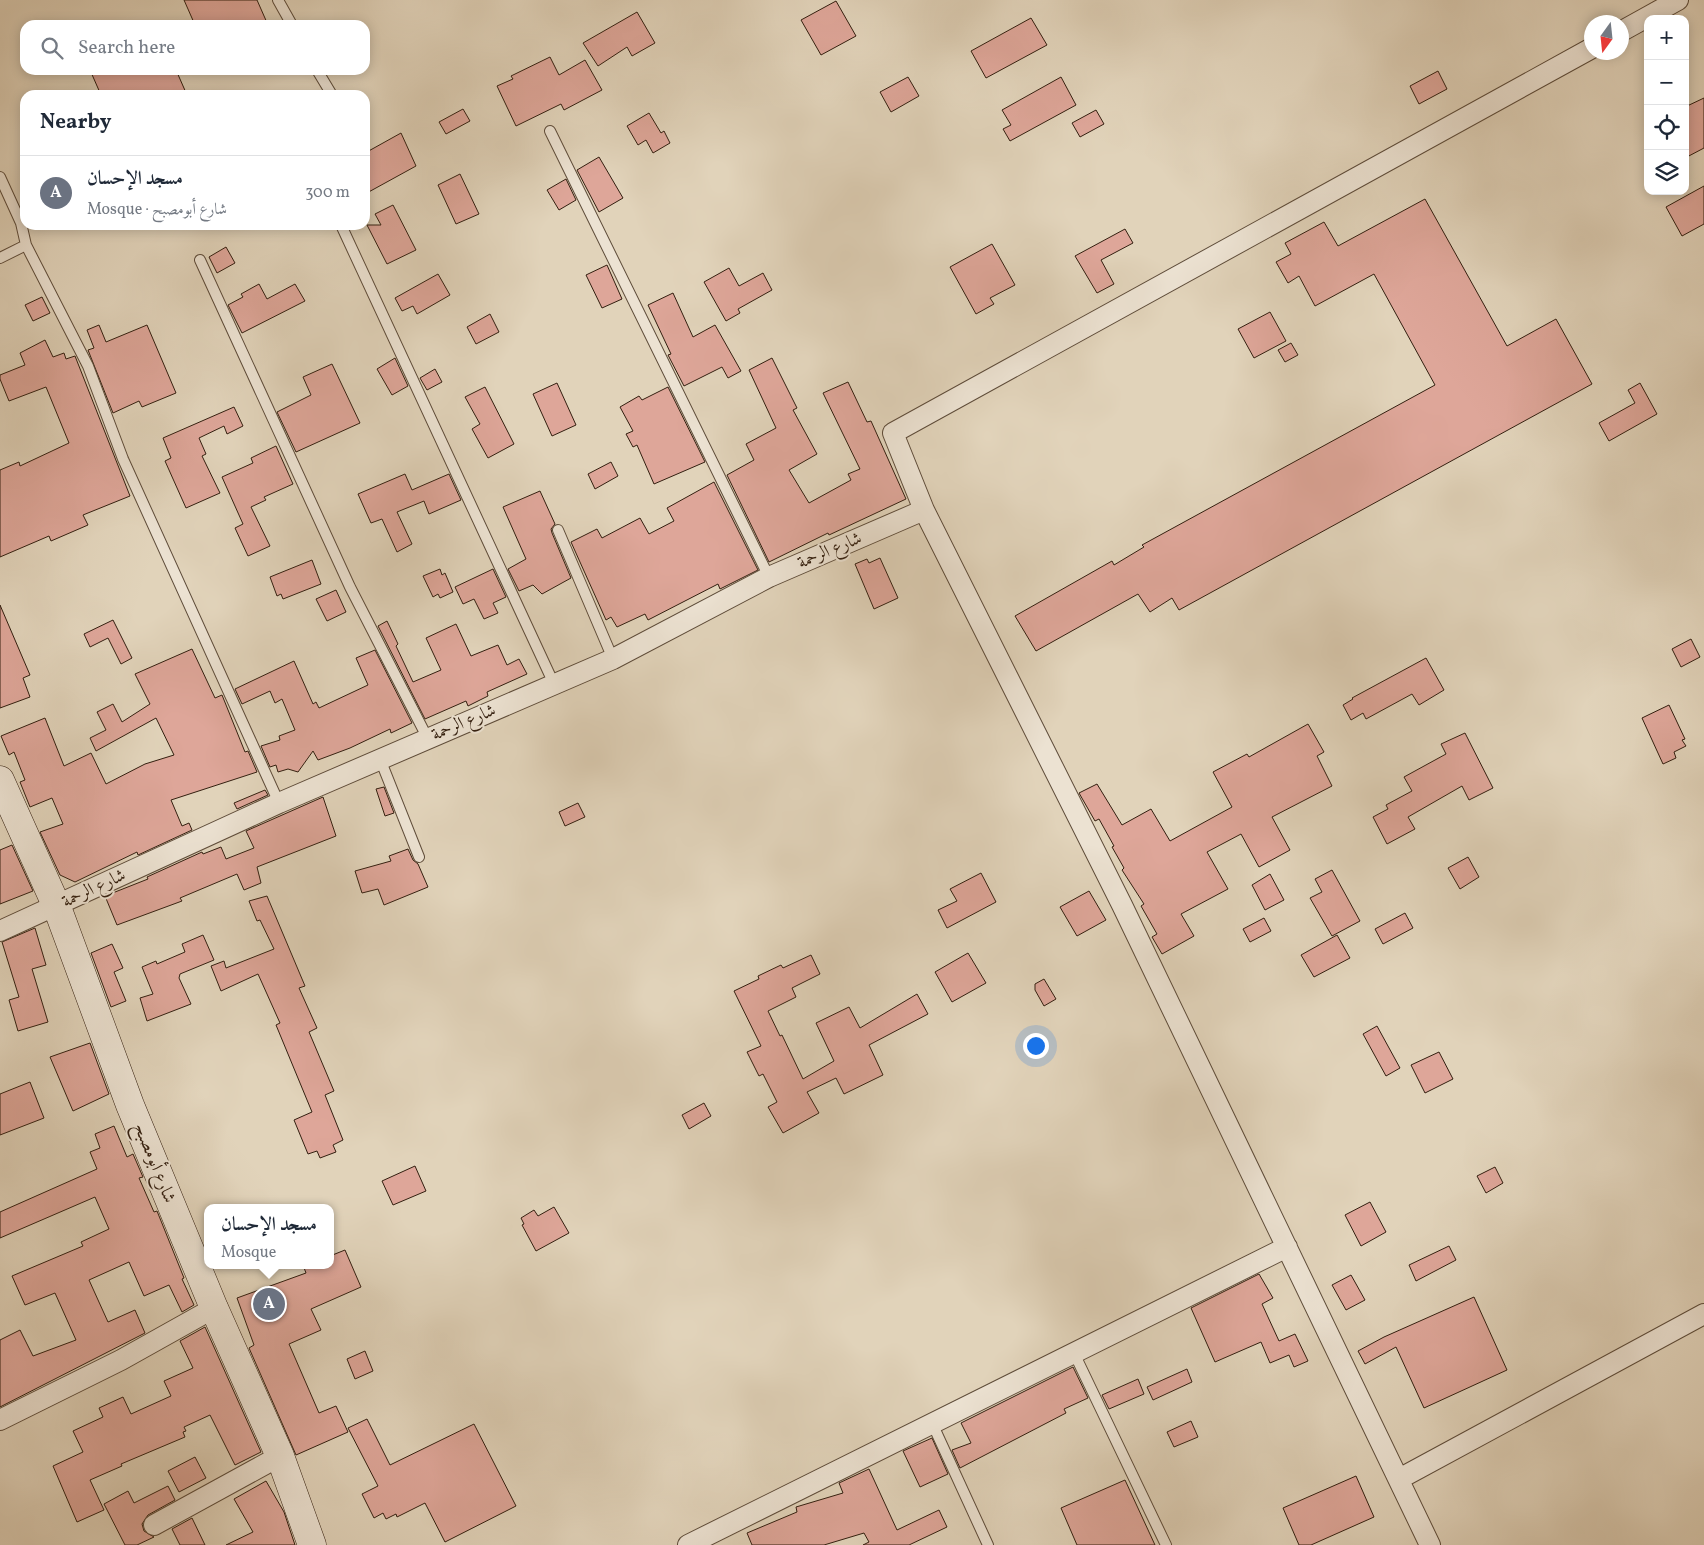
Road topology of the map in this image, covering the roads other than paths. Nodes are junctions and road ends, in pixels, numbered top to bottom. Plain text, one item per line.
1 (278, 0) edge
2 (1678, 0) edge
3 (289, 20) edge
4 (1629, 27) edge
5 (1584, 52) edge
6 (320, 75) edge
7 (329, 90) edge
8 (550, 131) dead end
9 (0, 178) edge
10 (20, 221) edge
11 (23, 230) edge
12 (343, 230) edge
13 (26, 245) junction
14 (0, 258) edge
15 (200, 260) dead end
16 (924, 510) junction
17 (558, 530) dead end
18 (770, 577) junction
19 (613, 658) junction
20 (554, 684) junction
21 (428, 739) junction
22 (380, 759) junction
23 (0, 780) edge
24 (279, 803) junction
25 (419, 857) dead end
26 (57, 906) junction
27 (0, 931) edge
28 (1287, 1247) junction
29 (214, 1308) junction
30 (1704, 1314) edge
31 (1074, 1353) junction
32 (0, 1420) edge
33 (932, 1423) junction
34 (280, 1456) junction
35 (1399, 1479) junction
36 (154, 1525) dead end
37 (312, 1545) edge
38 (688, 1545) edge
39 (988, 1545) edge
40 (1166, 1545) edge
41 (1430, 1545) edge

1 - 3 lane
2 - 4 street
5 - 16 street
6 - 7 lane
8 - 18 lane
9 - 10 lane
11 - 13 lane
12 - 20 lane
13 - 14 lane
13 - 24 lane
15 - 21 lane
16 - 18 street, شارع الرحمة
16 - 28 street
17 - 19 lane
18 - 19 street, شارع الرحمة
19 - 20 street, شارع الرحمة
20 - 21 street, شارع الرحمة
21 - 22 street, شارع الرحمة
22 - 24 street, شارع الرحمة
22 - 25 lane
23 - 26 street, شارع أبومصبح
24 - 26 street, شارع الرحمة
26 - 27 street, شارع الرحمة
26 - 29 street, شارع أبومصبح
28 - 31 street
28 - 35 street
29 - 32 street
29 - 34 street, شارع أبومصبح
30 - 35 street
31 - 33 street
31 - 40 lane
33 - 38 street
33 - 39 lane
34 - 36 street
34 - 37 street, شارع أبومصبح
35 - 41 street

